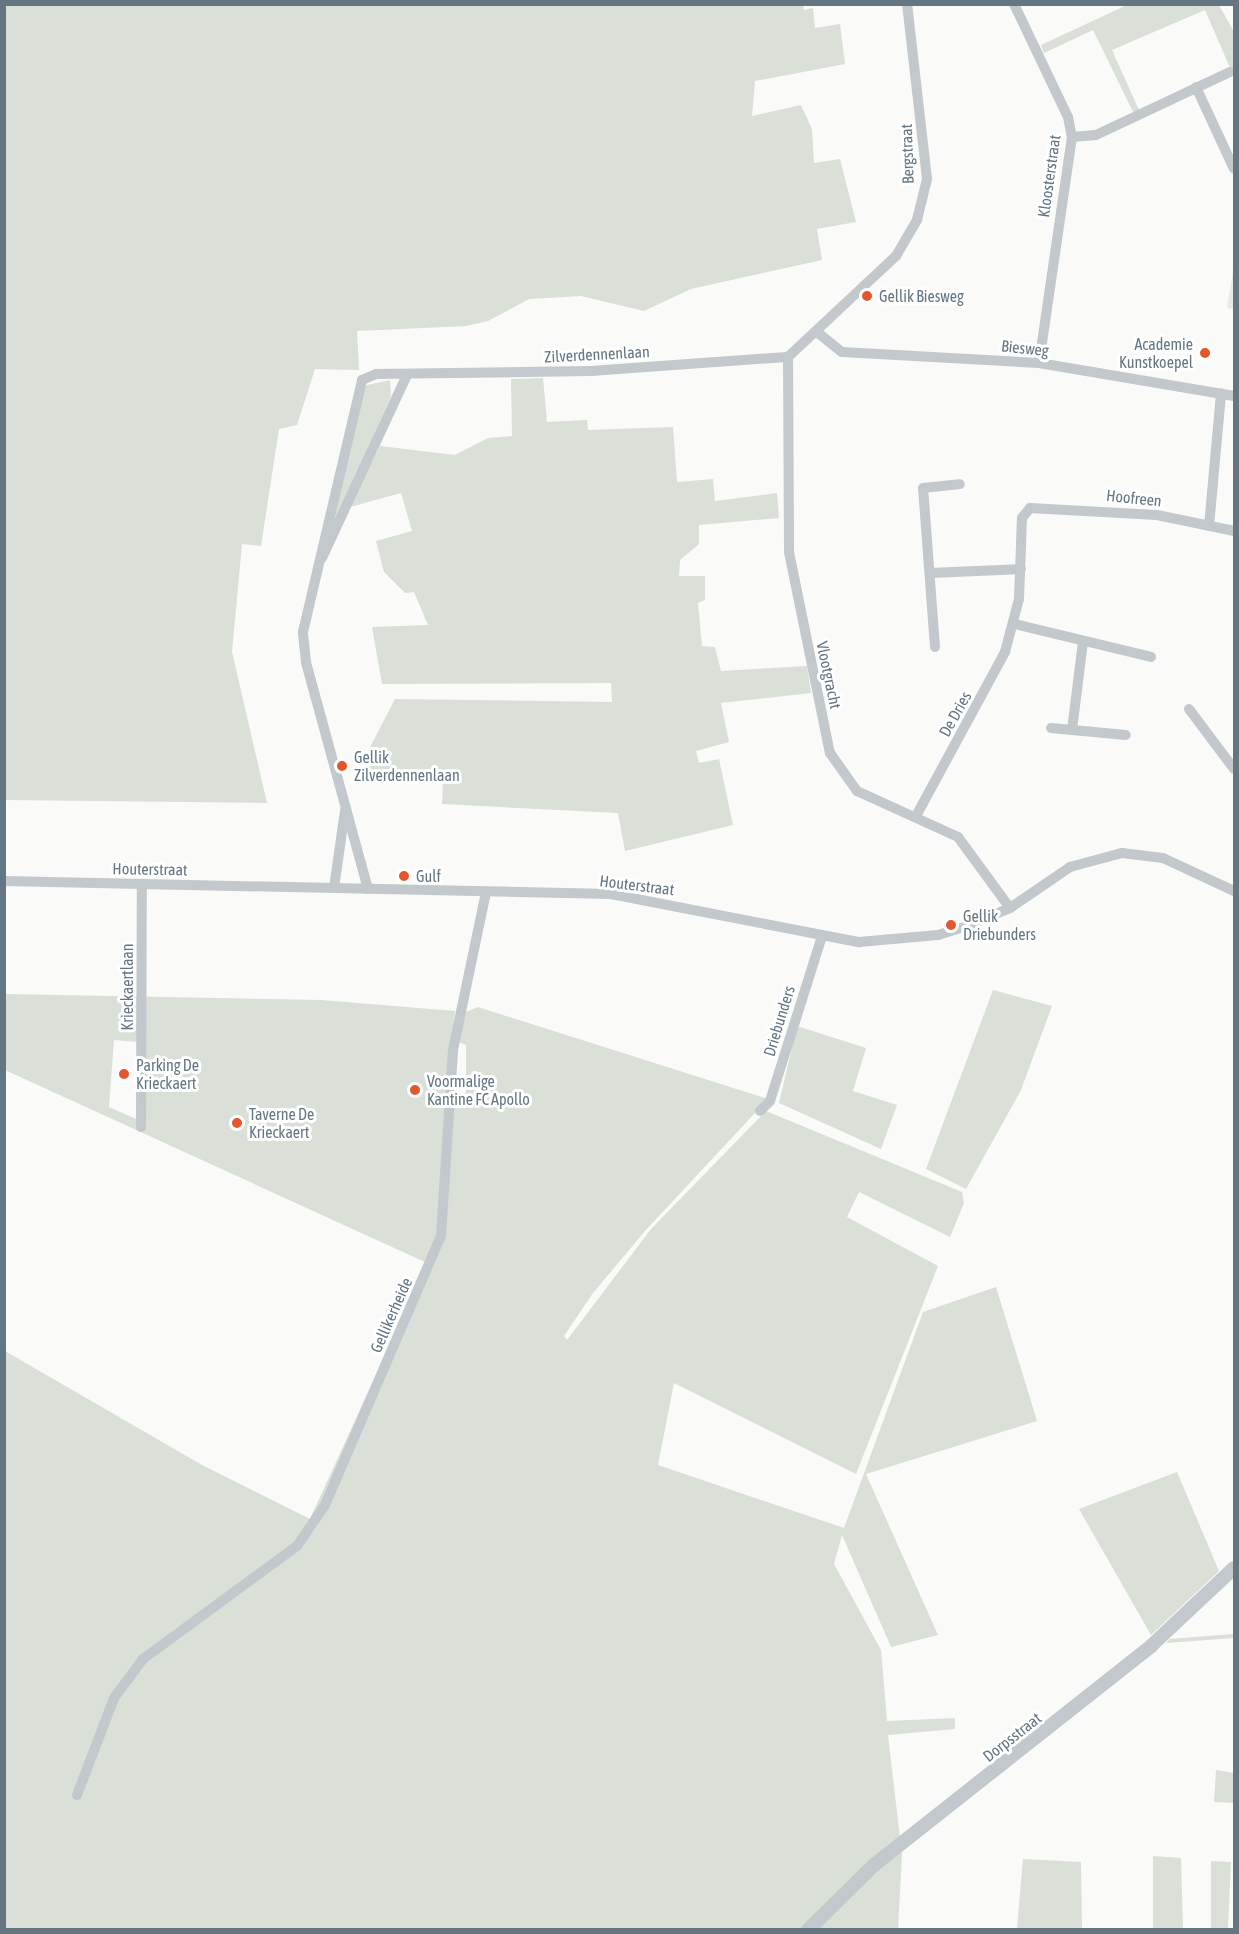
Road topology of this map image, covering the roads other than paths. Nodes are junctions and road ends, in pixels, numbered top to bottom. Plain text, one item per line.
1 (907, 4) edge
2 (1014, 4) edge
3 (1230, 72) dead end
4 (1196, 87) junction
5 (1072, 137) junction
6 (1234, 169) edge
7 (818, 332) junction
8 (788, 357) junction
9 (1039, 363) junction
10 (407, 375) junction
11 (1221, 394) junction
12 (1234, 396) edge
13 (960, 484) dead end
14 (1030, 508) joint
15 (1209, 526) junction
16 (1234, 531) edge
17 (320, 561) junction
18 (1021, 569) junction
19 (930, 573) junction
20 (1016, 624) junction
21 (1083, 642) junction
22 (935, 647) dead end
23 (1150, 657) dead end
24 (1189, 709) dead end
25 (1051, 728) dead end
26 (1072, 730) junction
27 (1126, 735) dead end
28 (1234, 768) edge
29 (345, 808) junction
30 (916, 816) junction
31 (4, 881) edge
32 (142, 884) junction
33 (334, 888) junction
34 (369, 889) junction
35 (1234, 891) edge
36 (486, 892) junction
37 (1010, 908) junction
38 (822, 936) junction
39 (760, 1111) dead end
40 (141, 1126) dead end
41 (1234, 1568) edge
42 (77, 1795) dead end
43 (808, 1929) edge

1 - 7 street, Bergstraat
2 - 5 street, Kloosterstraat
3 - 4 street
4 - 5 street
4 - 6 street
5 - 9 street, Kloosterstraat
7 - 8 street, Bergstraat
7 - 9 street, Biesweg
8 - 10 street, Zilverdennenlaan
8 - 30 street, Vlootgracht
9 - 11 street, Biesweg
10 - 17 street, Zilverdennenlaan
10 - 17 street, Zilverdennenlaan
11 - 12 street, Biesweg
11 - 15 street
13 - 19 street
14 - 15 street, Hoofreen
14 - 18 street, De Dries
15 - 16 street, Hoofreen
17 - 29 street, Zilverdennenlaan
18 - 19 street
18 - 20 street, De Dries
19 - 22 street
20 - 21 street
20 - 30 street, De Dries
21 - 23 street
21 - 26 street
24 - 28 street
25 - 26 street
26 - 27 street
29 - 33 street, Zilverdennenlaan
29 - 34 street, Zilverdennenlaan
30 - 37 street, Vlootgracht
31 - 32 street, Houterstraat
32 - 33 street, Houterstraat
32 - 40 street, Krieckaertlaan
33 - 34 street, Houterstraat
34 - 36 street, Houterstraat
35 - 37 street, Houterstraat
36 - 38 street, Houterstraat
36 - 42 street, Gellikerheide
37 - 38 street, Houterstraat
38 - 39 street, Driebunders
41 - 43 street, Dorpsstraat

